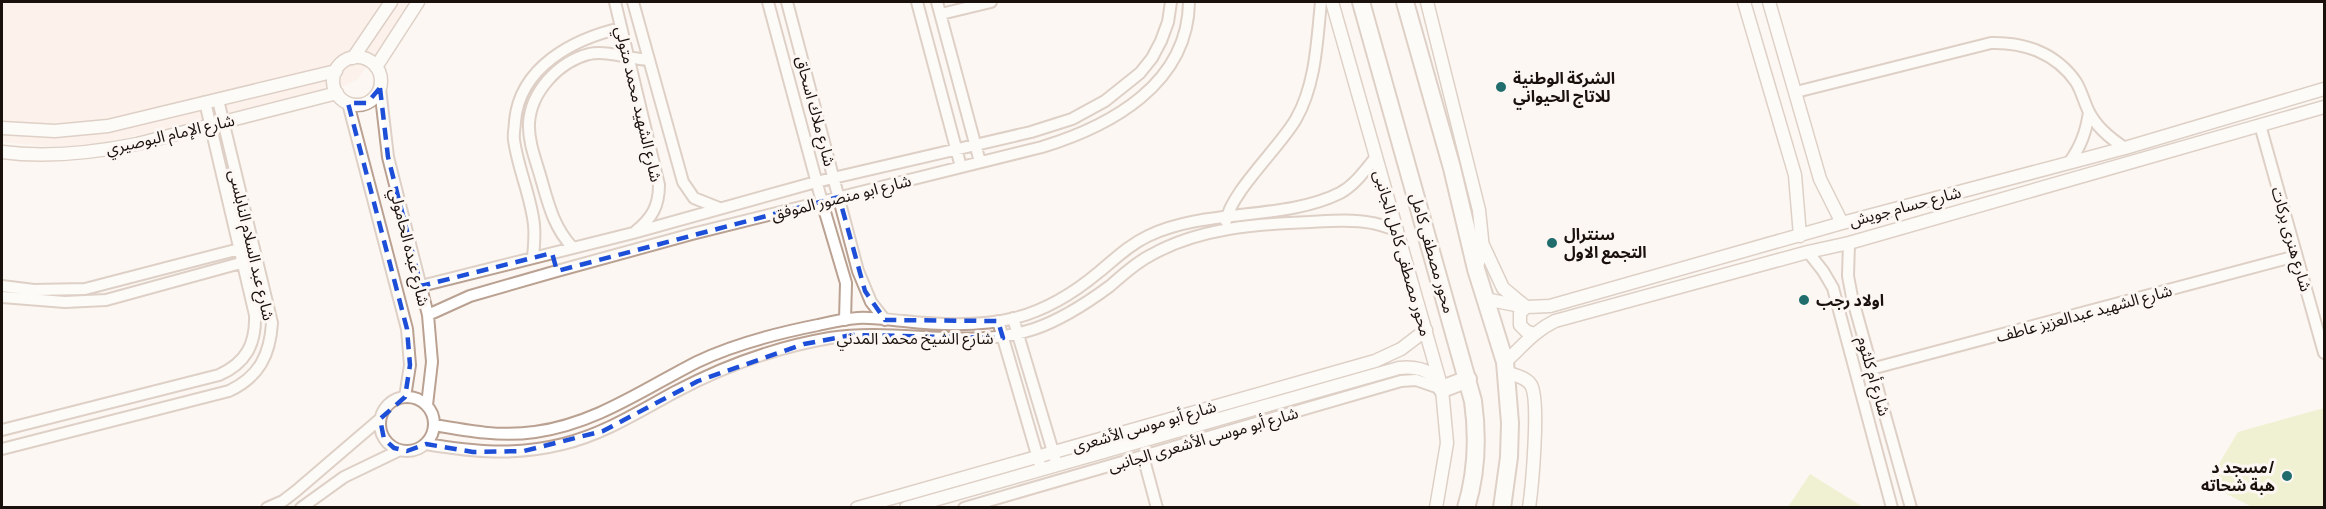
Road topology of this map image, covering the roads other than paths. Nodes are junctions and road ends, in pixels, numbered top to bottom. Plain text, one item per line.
1 (391, 2) edge
2 (418, 2) edge
3 (615, 2) edge
4 (633, 2) edge
5 (768, 2) edge
6 (787, 2) edge
7 (918, 2) edge
8 (937, 2) edge
9 (991, 2) edge
10 (1171, 2) edge
11 (1189, 2) edge
12 (1321, 2) edge
13 (1332, 2) edge
14 (1362, 2) edge
15 (1405, 2) edge
16 (1427, 2) edge
17 (1744, 2) edge
18 (1768, 2) edge
19 (941, 14) junction
20 (621, 28) junction
21 (353, 58) junction
22 (630, 59) junction
23 (649, 60) junction
24 (376, 66) junction
25 (336, 71) junction
26 (380, 88) junction
27 (2325, 89) edge
28 (1796, 92) junction
29 (337, 93) junction
30 (211, 101) junction
31 (348, 103) junction
32 (2325, 107) edge
33 (2089, 112) junction
34 (216, 124) junction
35 (2260, 125) junction
36 (2, 128) edge
37 (975, 143) junction
38 (956, 148) junction
39 (2125, 148) junction
40 (2, 152) edge
41 (1376, 157) junction
42 (980, 162) junction
43 (2069, 163) junction
44 (961, 167) junction
45 (834, 178) junction
46 (816, 182) junction
47 (1993, 183) junction
48 (839, 197) junction
49 (1998, 201) junction
50 (822, 202) junction
51 (719, 208) junction
52 (1227, 216) junction
53 (687, 217) junction
54 (1842, 223) junction
55 (1224, 230) junction
56 (1396, 230) junction
57 (633, 234) junction
58 (692, 234) junction
59 (1800, 236) junction
60 (1849, 243) junction
61 (1483, 245) junction
62 (253, 246) junction
63 (573, 248) junction
64 (240, 249) junction
65 (1808, 252) junction
66 (552, 253) junction
67 (2296, 256) junction
68 (533, 257) junction
69 (256, 259) junction
70 (243, 262) junction
71 (1476, 270) junction
72 (557, 271) junction
73 (1661, 274) junction
74 (2, 286) edge
75 (421, 286) junction
76 (85, 289) junction
77 (1666, 291) junction
78 (2, 297) edge
79 (1485, 298) junction
80 (87, 302) junction
81 (1526, 307) junction
82 (428, 315) junction
83 (1013, 318) junction
84 (845, 320) junction
85 (885, 320) junction
86 (998, 321) junction
87 (1426, 330) junction
88 (1018, 334) junction
89 (1534, 334) junction
90 (1003, 338) junction
91 (2325, 353) edge
92 (235, 367) junction
93 (1505, 367) junction
94 (1871, 369) junction
95 (1468, 379) junction
96 (245, 382) junction
97 (171, 387) junction
98 (1442, 389) junction
99 (405, 397) junction
100 (176, 405) junction
101 (427, 405) junction
102 (380, 419) junction
103 (435, 425) junction
104 (2, 430) edge
105 (1892, 440) junction
106 (426, 444) junction
107 (1875, 445) junction
108 (2, 449) edge
109 (400, 450) junction
110 (1053, 451) junction
111 (1037, 456) junction
112 (1143, 456) junction
113 (1057, 465) junction
114 (1041, 469) junction
115 (267, 507) edge
116 (301, 507) edge
117 (856, 507) edge
118 (906, 507) edge
119 (964, 507) edge
120 (1157, 507) edge
121 (1436, 507) edge
122 (1466, 507) edge
123 (1502, 507) edge
124 (1529, 507) edge
125 (1892, 507) edge
126 (1911, 507) edge

1 - 21 street
2 - 24 street
3 - 20 street, شارع الشهيد محمد متولي
4 - 23 street, شارع الشهيد محمد متولي
5 - 46 street, شارع ملاك اسحاق
6 - 45 street, شارع ملاك اسحاق
7 - 38 street
8 - 19 street
9 - 19 street
10 - 37 street, شارع ابو منصور الموفق
11 - 42 street, شارع ابو منصور الموفق
12 - 52 street
13 - 41 street, محور مصطفى كامل الجانبى
14 - 95 main road, محور مصطفى كامل
15 - 71 main road
16 - 61 street
17 - 59 street
18 - 28 street
19 - 37 street
20 - 22 street, شارع الشهيد محمد متولي
20 - 68 street
21 - 24 street
21 - 25 street
22 - 23 street
22 - 57 street, شارع الشهيد محمد متولي
22 - 63 street
23 - 51 street, شارع الشهيد محمد متولي
24 - 26 street
25 - 29 street
25 - 30 street, شارع الإمام البوصيري
26 - 31 street
26 - 75 street, شارع عبده الحامولي
27 - 39 street, شارع حسام جويش
28 - 33 street
28 - 54 street
29 - 31 street
29 - 34 street, شارع الإمام البوصيري
30 - 34 street, شارع عبد السلام النابلسى
30 - 36 street, شارع الإمام البوصيري
31 - 99 street, شارع عبده الحامولي
32 - 35 street, شارع حسام جويش
33 - 39 street
33 - 43 street
34 - 40 street, شارع الإمام البوصيري
34 - 62 street, شارع عبد السلام النابلسى
34 - 64 street, شارع عبد السلام النابلسى
35 - 49 street, شارع حسام جويش
35 - 67 street, شارع هنرى بركات
37 - 38 street, شارع ابو منصور الموفق
37 - 42 street
38 - 44 street
38 - 45 street, شارع ابو منصور الموفق
39 - 43 street, شارع حسام جويش
41 - 52 street, شارع الشيخ محمد المدني
41 - 56 street, محور مصطفى كامل الجانبى
42 - 44 street, شارع ابو منصور الموفق
43 - 47 street, شارع حسام جويش
44 - 48 street, شارع ابو منصور الموفق
45 - 46 street, شارع ابو منصور الموفق
45 - 48 street, شارع ملاك اسحاق
46 - 50 street, شارع ملاك اسحاق
46 - 51 street, شارع ابو منصور الموفق
47 - 49 street
47 - 54 street, شارع حسام جويش
48 - 50 street, شارع ابو منصور الموفق
48 - 85 street, شارع ملاك اسحاق
49 - 60 street, شارع حسام جويش
50 - 58 street, شارع ابو منصور الموفق
50 - 84 street, شارع ملاك اسحاق
51 - 53 street, شارع ابو منصور الموفق
52 - 55 street
52 - 83 street, شارع الشيخ محمد المدني
53 - 57 street, شارع ابو منصور الموفق
53 - 58 street
54 - 59 street, شارع حسام جويش
55 - 56 street, شارع الشيخ محمد المدني
55 - 88 street, شارع الشيخ محمد المدني
56 - 87 street, محور مصطفى كامل الجانبى
57 - 63 street, شارع ابو منصور الموفق
58 - 72 street, شارع ابو منصور الموفق
59 - 73 street, شارع حسام جويش
60 - 65 street, شارع حسام جويش
60 - 94 street, شارع أم كلثوم
61 - 71 street
61 - 81 street
62 - 64 street
62 - 69 street, شارع عبد السلام النابلسى
63 - 66 street, شارع ابو منصور الموفق
64 - 70 street, شارع عبد السلام النابلسى
64 - 76 street
65 - 77 street, شارع حسام جويش
65 - 107 street, شارع أم كلثوم
66 - 68 street, شارع ابو منصور الموفق
66 - 72 street
67 - 91 street, شارع هنرى بركات
67 - 94 street, شارع الشهيد عبدالعزيز عاطف
68 - 75 street, شارع ابو منصور الموفق
69 - 70 street
69 - 96 street, شارع عبد السلام النابلسى
70 - 80 street
70 - 92 street, شارع عبد السلام النابلسى
71 - 79 main road
72 - 82 street, شارع ابو منصور الموفق
73 - 77 street
73 - 81 street, شارع حسام جويش
74 - 76 street
75 - 82 street, شارع عبده الحامولي
76 - 80 street
77 - 89 street, شارع حسام جويش
78 - 80 street
79 - 81 street, شارع حسام جويش
79 - 93 main road
81 - 89 street
82 - 101 street, شارع عبده الحامولي
83 - 86 street, شارع الشيخ محمد المدني
83 - 88 street
84 - 85 street, شارع الشيخ محمد المدني
84 - 103 street, شارع الشيخ محمد المدني
85 - 86 street, شارع الشيخ محمد المدني
86 - 90 street
87 - 98 street, محور مصطفى كامل الجانبى
87 - 110 street, شارع أبو موسى الأشعرى
88 - 90 street, شارع الشيخ محمد المدني
88 - 110 street
89 - 93 street, شارع حسام جويش
90 - 106 street, شارع الشيخ محمد المدني
90 - 111 street
92 - 96 street
92 - 97 street
93 - 123 main road
93 - 124 street
94 - 105 street, شارع أم كلثوم
95 - 98 main road
95 - 122 main road, محور مصطفى كامل
96 - 100 street, شارع عبد السلام النابلسى
97 - 100 street
97 - 104 street
98 - 112 street, شارع أبو موسى الأشعرى الجانبى
98 - 113 street, شارع أبو موسى الأشعرى
98 - 121 street, محور مصطفى كامل الجانبى
99 - 101 street
99 - 102 street
100 - 108 street, شارع عبد السلام النابلسى
101 - 103 street
102 - 109 street
102 - 115 street
103 - 106 street
105 - 107 street
105 - 126 street, شارع أم كلثوم
106 - 109 street
107 - 125 street, شارع أم كلثوم
109 - 116 street
110 - 111 street, شارع أبو موسى الأشعرى
110 - 113 street
111 - 114 street
111 - 117 street, شارع أبو موسى الأشعرى
112 - 119 street, شارع أبو موسى الأشعرى الجانبى
112 - 120 street
113 - 114 street, شارع أبو موسى الأشعرى
114 - 118 street, شارع أبو موسى الأشعرى

